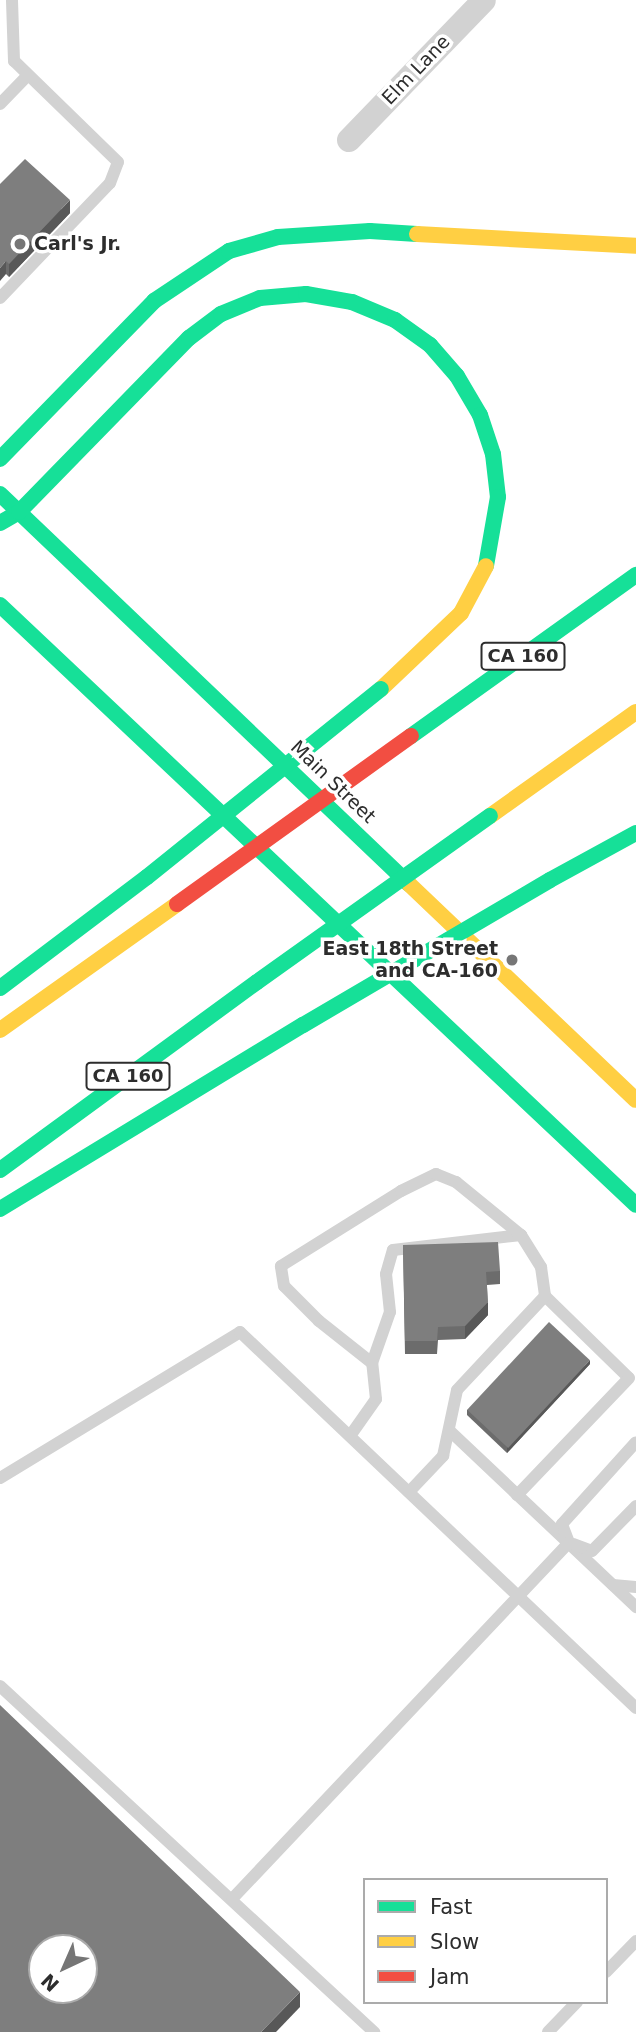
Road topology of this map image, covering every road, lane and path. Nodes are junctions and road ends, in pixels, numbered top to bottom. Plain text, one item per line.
1 (12, 0) edge
2 (484, 0) edge
3 (28, 75) junction
4 (0, 104) edge
5 (349, 140) dead end
6 (636, 246) edge
7 (0, 298) edge
8 (0, 459) edge
9 (0, 495) edge
10 (19, 512) junction
11 (0, 523) edge
12 (636, 575) edge
13 (0, 605) edge
14 (636, 712) edge
15 (636, 834) edge
16 (0, 988) edge
17 (0, 1030) edge
18 (636, 1100) edge
19 (0, 1170) edge
20 (636, 1205) edge
21 (0, 1209) edge
22 (521, 1235) junction
23 (545, 1296) junction
24 (372, 1363) junction
25 (451, 1432) junction
26 (350, 1436) junction
27 (636, 1442) edge
28 (0, 1478) edge
29 (409, 1492) junction
30 (517, 1495) junction
31 (636, 1506) edge
32 (569, 1543) junction
33 (613, 1585) junction
34 (636, 1587) edge
35 (519, 1596) junction
36 (636, 1607) edge
37 (0, 1686) edge
38 (636, 1708) edge
39 (232, 1899) junction
40 (636, 1941) edge
41 (608, 1970) edge
42 (575, 2004) edge
43 (374, 2032) edge
44 (548, 2032) edge

1 - 3 lane
2 - 5 street, Elm Lane
3 - 4 lane
3 - 7 lane
6 - 8 main road
9 - 10 main road, Main Street
10 - 11 main road
10 - 16 main road, bridge
10 - 18 main road, Main Street
12 - 17 main road, CA 160, bridge
13 - 20 main road
14 - 19 main road, CA 160, bridge
15 - 21 main road, bridge
22 - 23 lane
22 - 24 lane
22 - 24 lane
23 - 25 lane
23 - 30 lane
24 - 26 lane
25 - 29 lane
25 - 30 lane
26 - 28 lane
26 - 29 lane
27 - 32 lane
29 - 35 lane
30 - 32 lane
31 - 32 lane
32 - 33 lane
32 - 35 lane
33 - 34 lane
33 - 36 lane
35 - 38 lane
35 - 39 lane
37 - 39 lane
39 - 43 lane
40 - 41 lane
42 - 44 lane

